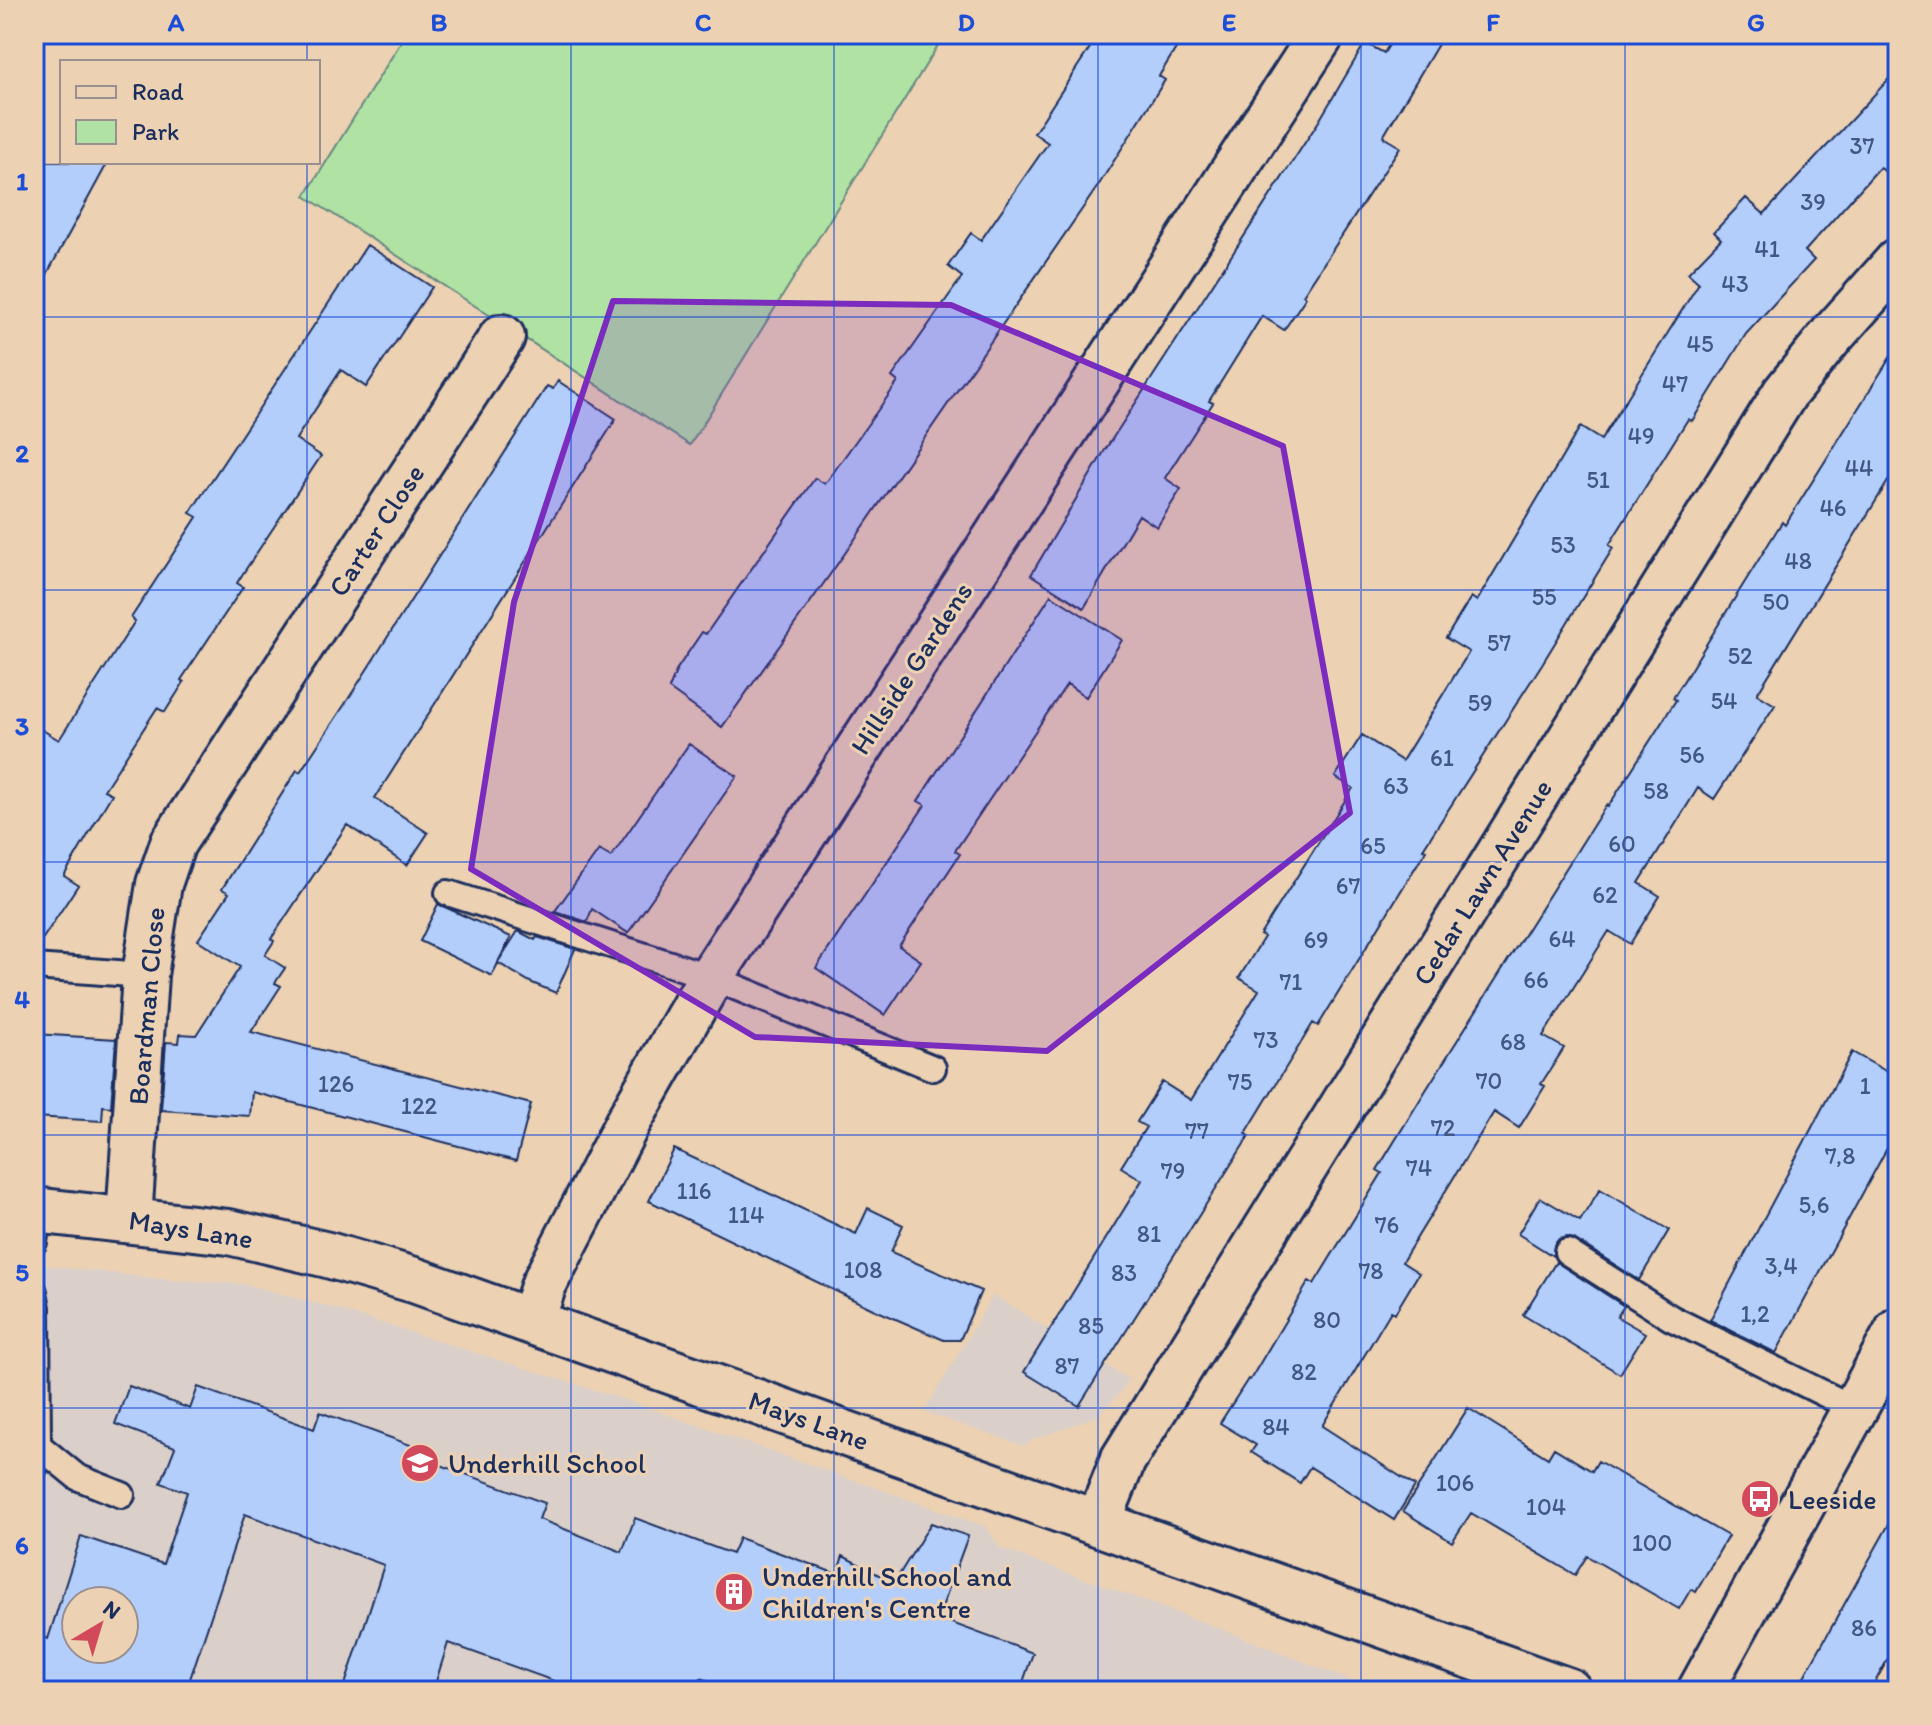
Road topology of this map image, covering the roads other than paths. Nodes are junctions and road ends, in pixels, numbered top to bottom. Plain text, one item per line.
1 (1322, 34) edge
2 (1898, 261) edge
3 (502, 337) dead end
4 (251, 722) joint
5 (448, 893) dead end
6 (34, 967) edge
7 (145, 975) junction
8 (711, 977) junction
9 (933, 1068) dead end
10 (129, 1220) junction
11 (36, 1221) edge
12 (1567, 1252) dead end
13 (34, 1292) edge
14 (532, 1320) junction
15 (1898, 1330) edge
16 (1855, 1409) junction
17 (36, 1457) edge
18 (122, 1495) dead end
19 (1098, 1523) junction
20 (1569, 1691) edge
21 (1700, 1691) edge

1 - 8 street, Hillside Gardens
2 - 19 street, Cedar Lawn Avenue
3 - 4 street, Carter Close
4 - 7 street, Boardman Close
5 - 8 lane
6 - 7 lane
7 - 10 street, Boardman Close
8 - 9 lane
8 - 14 street, Hillside Gardens
10 - 11 street, Mays Lane
10 - 14 street, Mays Lane
12 - 16 lane
13 - 17 lane
14 - 19 street, Mays Lane
15 - 16 street
16 - 21 street
17 - 18 lane
19 - 20 street, Mays Lane

